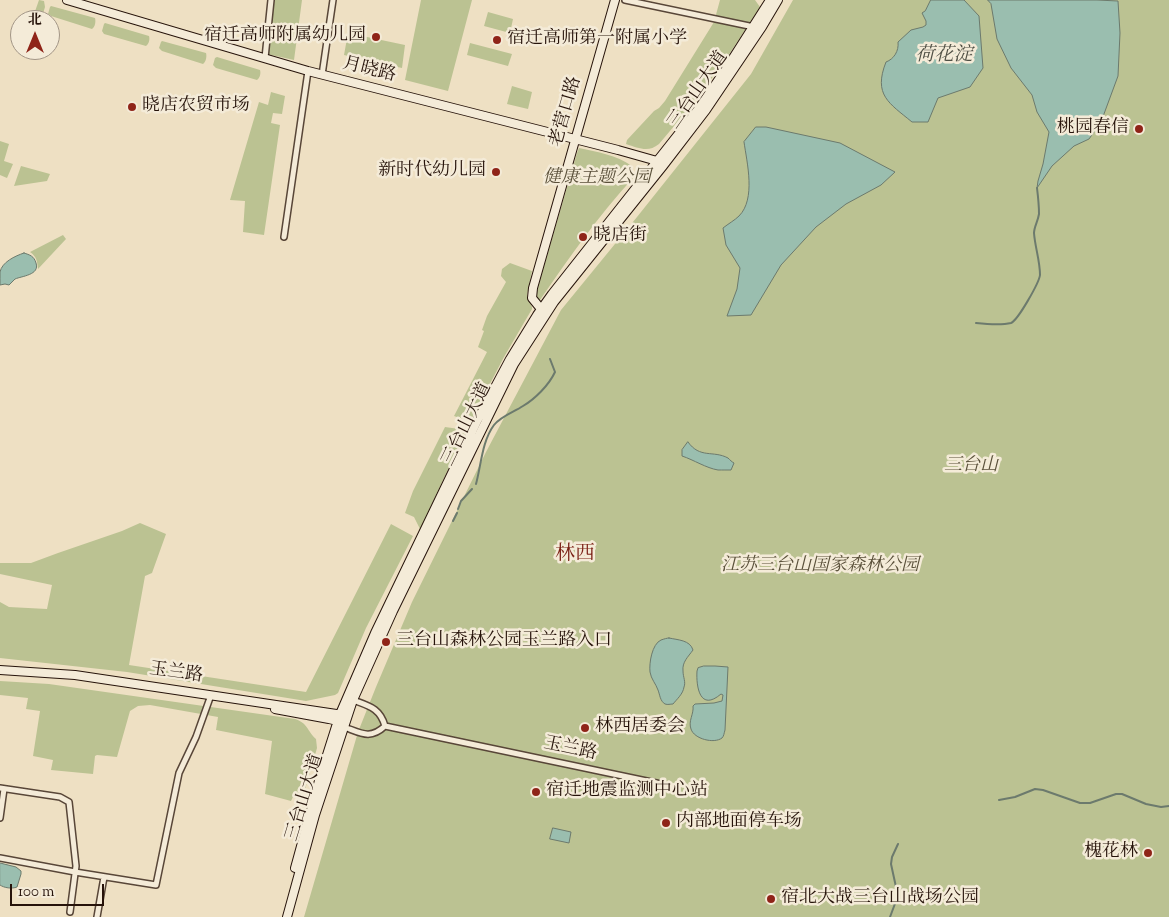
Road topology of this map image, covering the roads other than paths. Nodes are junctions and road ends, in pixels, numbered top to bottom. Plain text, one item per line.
1 (67, 0) edge
2 (271, 0) edge
3 (333, 0) edge
4 (615, 0) edge
5 (625, 0) edge
6 (770, 0) edge
7 (778, 0) edge
8 (752, 27) junction
9 (762, 27) junction
10 (264, 58) junction
11 (308, 71) junction
12 (322, 74) junction
13 (575, 139) junction
14 (660, 163) junction
15 (284, 236) dead end
16 (544, 311) junction
17 (0, 670) edge
18 (0, 675) edge
19 (210, 696) junction
20 (353, 700) junction
21 (343, 720) junction
22 (385, 726) junction
23 (661, 784) dead end
24 (2, 788) edge
25 (0, 818) edge
26 (0, 858) edge
27 (75, 872) junction
28 (104, 877) junction
29 (70, 912) dead end
30 (97, 917) edge
31 (282, 917) edge
32 (287, 917) edge

1 - 10 main road, 月晓路
2 - 10 street
3 - 12 street
4 - 13 main road, 老营口路
5 - 8 street
6 - 8 main road, 三台山大道
7 - 9 main road, 三台山大道
8 - 9 street
8 - 14 main road, 三台山大道
9 - 14 main road, 三台山大道
10 - 11 main road, 月晓路
11 - 12 main road, 月晓路
11 - 15 street
12 - 13 main road, 月晓路
13 - 14 main road, 月晓路
13 - 16 main road, 老营口路
14 - 16 main road, 三台山大道
16 - 20 main road, 三台山大道
16 - 21 main road, 三台山大道
17 - 19 main road, 玉兰路
18 - 19 main road, 玉兰路
19 - 21 main road, 玉兰路
19 - 28 street
20 - 21 main road, 三台山大道
20 - 22 street
21 - 22 street, 玉兰路
21 - 31 main road, 三台山大道
21 - 32 main road, 三台山大道
22 - 23 street, 玉兰路
24 - 25 street
24 - 27 street
26 - 27 street
27 - 28 street
27 - 29 street
28 - 30 street

